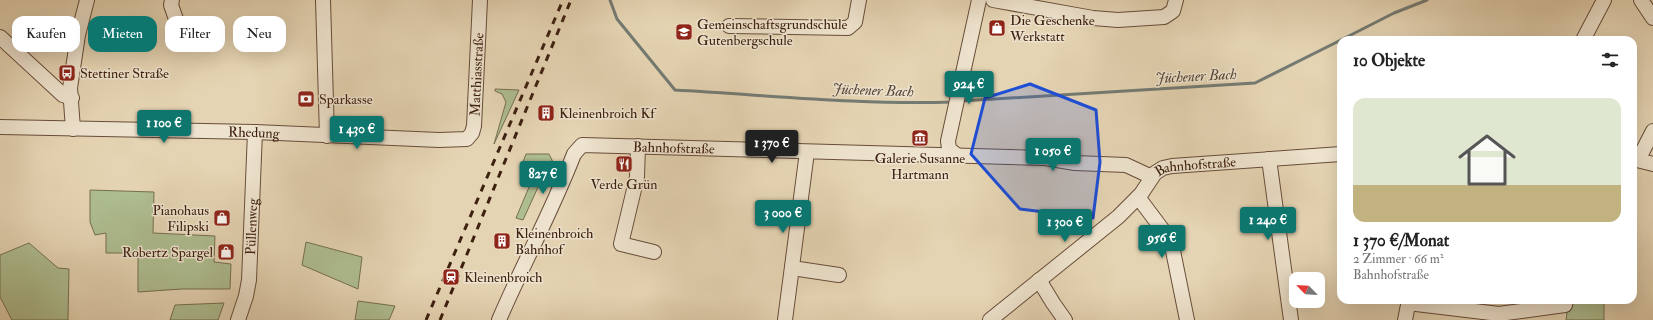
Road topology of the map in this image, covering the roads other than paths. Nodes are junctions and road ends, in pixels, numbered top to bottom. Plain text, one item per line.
1 (87, 0) edge
2 (172, 0) edge
3 (323, 0) edge
4 (480, 0) edge
5 (859, 0) edge
6 (978, 0) edge
7 (993, 0) edge
8 (1176, 0) edge
9 (1604, 0) edge
10 (1641, 0) edge
11 (176, 16) edge
12 (1653, 18) edge
13 (729, 26) dead end
14 (1585, 36) edge
15 (0, 37) edge
16 (72, 98) junction
17 (0, 127) edge
18 (73, 129) junction
19 (1653, 131) edge
20 (256, 132) junction
21 (327, 136) junction
22 (460, 140) joint
23 (638, 146) junction
24 (807, 152) junction
25 (1337, 154) edge
26 (958, 156) junction
27 (1637, 158) edge
28 (1269, 159) junction
29 (1637, 160) edge
30 (1653, 164) edge
31 (1152, 177) junction
32 (1138, 197) junction
33 (654, 252) dead end
34 (792, 268) junction
35 (840, 275) dead end
36 (1039, 280) junction
37 (1408, 304) edge
38 (1429, 304) edge
39 (1565, 304) edge
40 (238, 320) edge
41 (499, 320) edge
42 (784, 320) edge
43 (990, 320) edge
44 (1065, 320) edge
45 (1187, 320) edge
46 (1291, 320) edge
47 (1405, 320) edge

1 - 16 street
2 - 11 street
3 - 21 street
4 - 22 street, Matthiasstraße
5 - 13 street
6 - 26 street
7 - 8 street
9 - 14 street
10 - 12 street
15 - 16 street
16 - 18 street
17 - 18 street, Rhedung
18 - 20 street, Rhedung
19 - 27 street
20 - 21 street, Rhedung
20 - 40 street, Püllenweg
21 - 22 street, Rhedung
23 - 24 street, Bahnhofstraße
23 - 33 street
23 - 41 street, Bahnhofstraße
24 - 26 street, Bahnhofstraße
24 - 34 street
25 - 28 street, Bahnhofstraße
26 - 31 street, Bahnhofstraße
28 - 31 street, Bahnhofstraße
28 - 46 street
29 - 30 street
31 - 32 street
32 - 36 street
32 - 45 street
34 - 35 street
34 - 42 street
36 - 43 street
36 - 44 street
37 - 47 street
38 - 39 street

